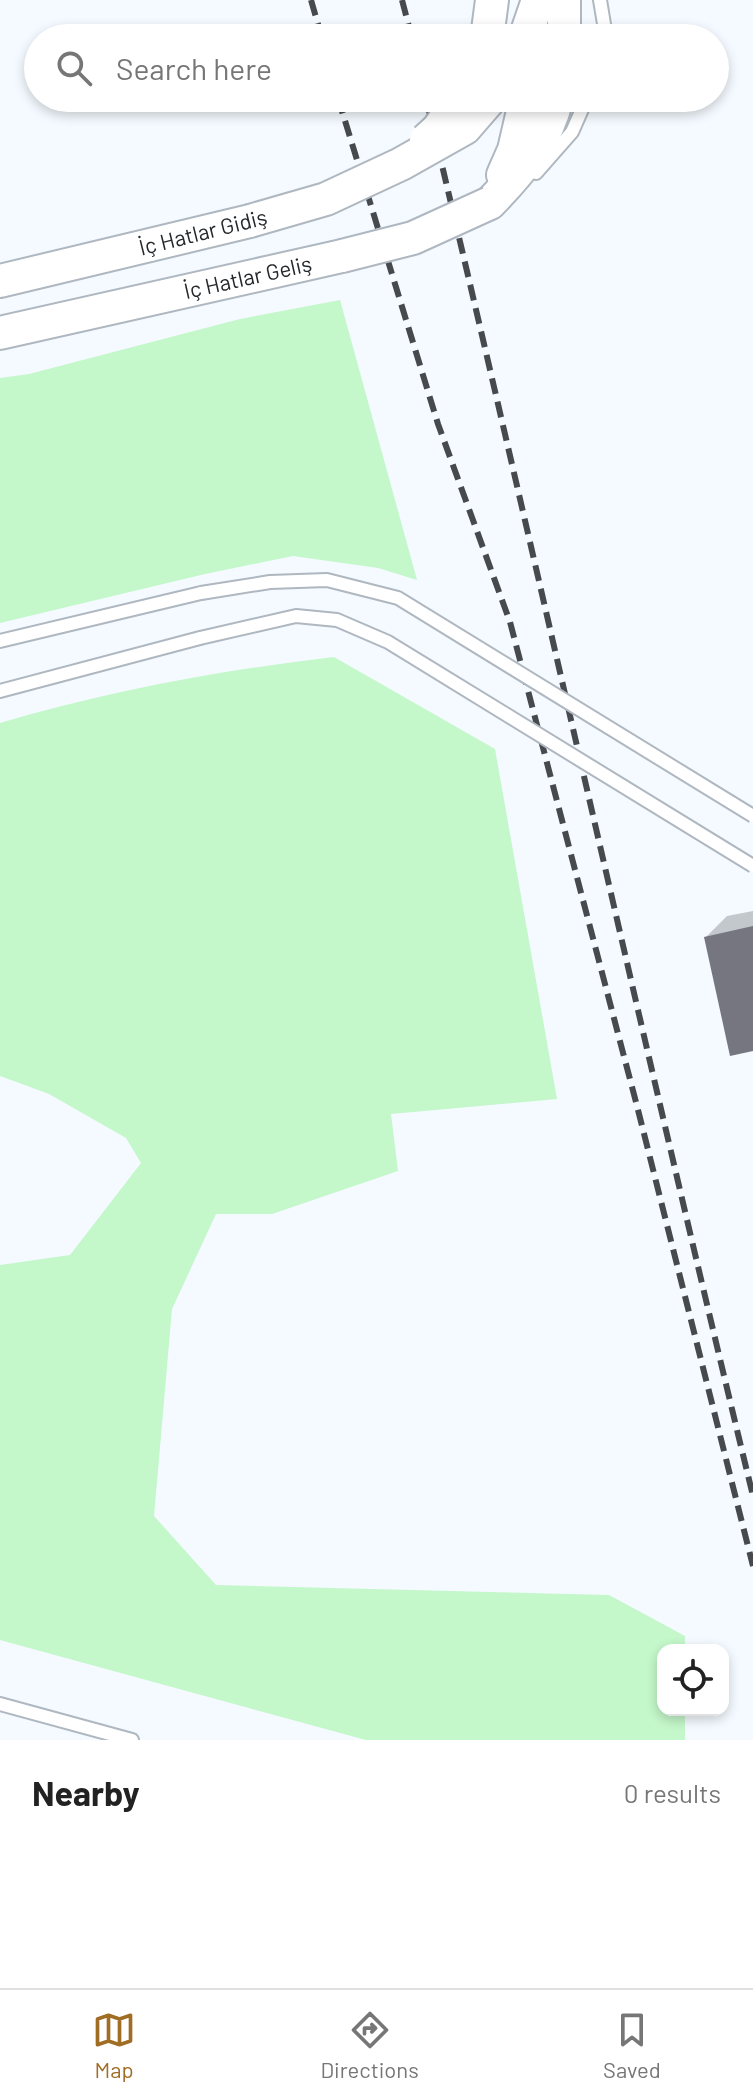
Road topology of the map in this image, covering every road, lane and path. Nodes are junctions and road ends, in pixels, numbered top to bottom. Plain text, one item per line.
1 (492, 0) edge
2 (524, 0) edge
3 (538, 0) edge
4 (564, 0) edge
5 (600, 0) edge
6 (489, 24) edge
7 (525, 24) edge
8 (530, 24) edge
9 (564, 24) edge
10 (604, 24) edge
11 (450, 112) edge
12 (479, 112) edge
13 (523, 112) edge
14 (552, 112) edge
15 (581, 112) edge
16 (401, 164) junction
17 (490, 203) junction
18 (0, 281) edge
19 (0, 333) edge
20 (0, 641) edge
21 (0, 691) edge
22 (753, 816) edge
23 (753, 866) edge
24 (0, 1704) edge
25 (132, 1740) edge

1 - 6 street
2 - 7 street
3 - 8 street
4 - 9 street
5 - 10 lane
11 - 16 street, İç Hatlar Gidiş, bridge
12 - 16 street, İç Hatlar Gidiş, bridge
13 - 17 street
14 - 17 street, İç Hatlar Geliş
15 - 17 lane
16 - 18 street, İç Hatlar Gidiş, bridge
17 - 19 street, İç Hatlar Geliş, bridge
20 - 22 lane, bridge
21 - 23 lane, bridge
24 - 25 lane

